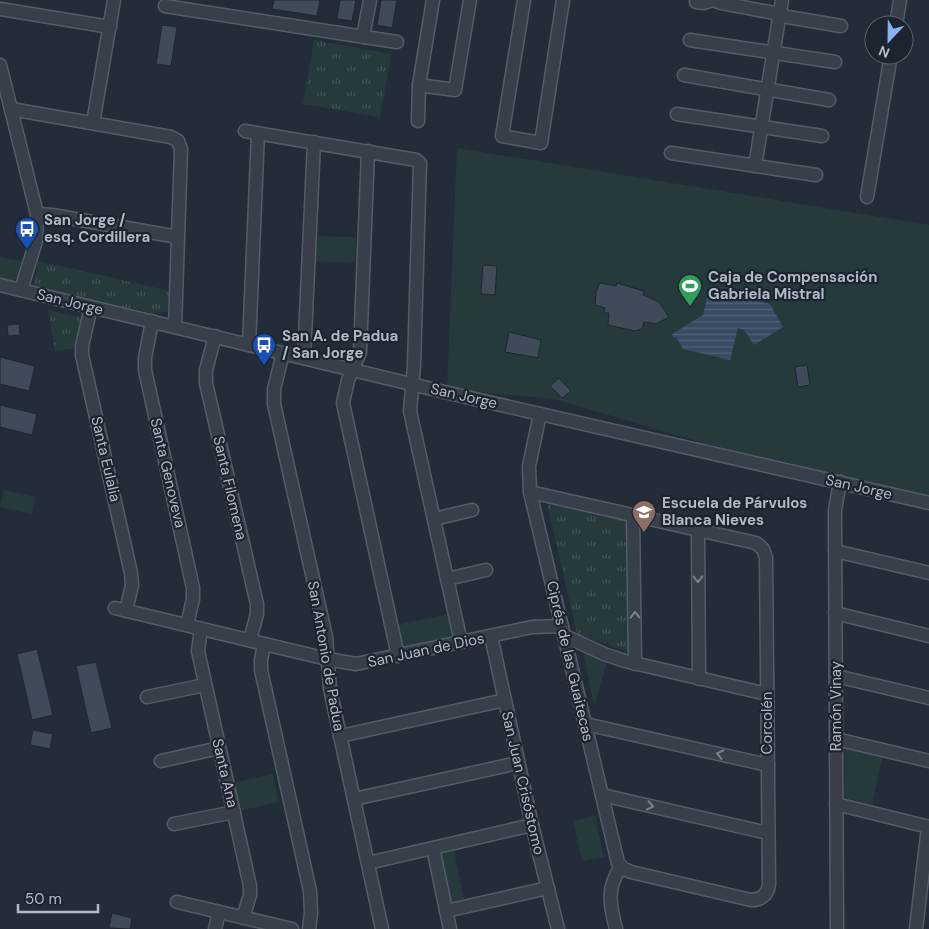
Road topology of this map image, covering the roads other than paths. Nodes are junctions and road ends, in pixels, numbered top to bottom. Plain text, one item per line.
1 (114, 0) edge
2 (370, 0) edge
3 (433, 0) edge
4 (470, 0) edge
5 (524, 0) edge
6 (563, 0) edge
7 (714, 0) edge
8 (782, 0) edge
9 (900, 0) edge
10 (696, 2) dead end
11 (194, 5) edge
12 (165, 6) dead end
13 (0, 9) edge
14 (780, 14) junction
15 (898, 15) edge
16 (841, 26) dead end
17 (110, 27) junction
18 (363, 36) junction
19 (690, 40) dead end
20 (397, 42) dead end
21 (773, 53) junction
22 (835, 62) dead end
23 (889, 65) edge
24 (0, 66) edge
25 (684, 75) dead end
26 (419, 85) junction
27 (767, 90) junction
28 (828, 100) dead end
29 (11, 109) junction
30 (677, 114) dead end
31 (418, 121) dead end
32 (94, 123) junction
33 (761, 127) junction
34 (245, 131) dead end
35 (258, 133) junction
36 (822, 136) dead end
37 (314, 142) junction
38 (368, 151) junction
39 (671, 153) dead end
40 (755, 166) junction
41 (816, 175) dead end
42 (867, 197) dead end
43 (37, 214) junction
44 (178, 237) junction
45 (0, 285) edge
46 (22, 290) junction
47 (91, 307) junction
48 (152, 321) junction
49 (175, 327) junction
50 (215, 336) junction
51 (249, 345) junction
52 (283, 353) junction
53 (304, 358) junction
54 (353, 370) junction
55 (413, 384) junction
56 (540, 414) junction
57 (840, 482) junction
58 (530, 492) junction
59 (929, 503) edge
60 (472, 510) dead end
61 (634, 516) junction
62 (434, 518) junction
63 (698, 530) junction
64 (835, 551) junction
65 (486, 570) dead end
66 (929, 573) edge
67 (447, 579) junction
68 (120, 609) joint
69 (835, 613) junction
70 (187, 625) junction
71 (201, 628) junction
72 (564, 631) junction
73 (490, 636) junction
74 (929, 636) edge
75 (250, 640) junction
76 (461, 642) junction
77 (264, 644) junction
78 (398, 656) junction
79 (327, 659) junction
80 (635, 664) junction
81 (836, 676) junction
82 (699, 679) junction
83 (205, 685) junction
84 (767, 694) junction
85 (147, 697) dead end
86 (929, 698) edge
87 (504, 700) junction
88 (585, 724) junction
89 (340, 736) junction
90 (836, 738) junction
91 (219, 748) junction
92 (161, 761) dead end
93 (929, 761) edge
94 (518, 762) junction
95 (768, 764) junction
96 (602, 795) junction
97 (354, 799) junction
98 (836, 804) junction
99 (234, 812) junction
100 (174, 824) dead end
101 (532, 825) junction
102 (928, 827) edge
103 (768, 833) junction
104 (432, 848) junction
105 (368, 862) junction
106 (621, 867) junction
107 (548, 888) junction
108 (177, 902) dead end
109 (446, 911) junction
110 (219, 912) junction
111 (243, 918) junction
112 (277, 927) edge
113 (215, 929) edge
114 (292, 929) edge
115 (309, 929) edge
116 (382, 929) edge
117 (450, 929) edge
118 (558, 929) edge
119 (616, 929) edge
120 (837, 929) edge
121 (916, 929) edge

1 - 17 street
2 - 18 street
3 - 26 street
4 - 26 street
5 - 6 street
7 - 10 street
7 - 14 street
8 - 14 street
9 - 15 street
11 - 12 street
11 - 18 street
13 - 17 street
14 - 16 street
14 - 21 street
17 - 32 street
18 - 20 street
19 - 21 street
21 - 22 street
21 - 27 street
23 - 42 street
24 - 29 street
25 - 27 street
26 - 31 street
27 - 28 street
27 - 33 street
29 - 32 street
29 - 43 street
30 - 33 street
32 - 44 street
33 - 36 street
33 - 40 street
34 - 35 street
35 - 37 street
35 - 51 street
37 - 38 street
37 - 53 street
38 - 54 street
38 - 55 street
39 - 40 street
40 - 41 street
43 - 44 street
43 - 46 street
44 - 49 street
45 - 46 street, San Jorge
46 - 47 street, San Jorge
47 - 48 street, San Jorge
47 - 68 street, Santa Eulalia
48 - 49 street, San Jorge
48 - 70 street, Santa Genoveva
49 - 50 street, San Jorge
50 - 51 street, San Jorge
50 - 75 street, Santa Filomena
51 - 52 street, San Jorge
52 - 53 street, San Jorge
52 - 79 street, San Antonio de Padua
53 - 54 street, San Jorge
54 - 55 street, San Jorge
54 - 78 street
55 - 56 street, San Jorge
55 - 62 street
56 - 57 street, San Jorge
56 - 58 street, Ciprés de las Guaitecas
57 - 59 street, San Jorge
57 - 64 street, Ramón Vinay
58 - 61 street
58 - 72 street, Ciprés de las Guaitecas
60 - 62 street
61 - 63 street
80 -> 61 street
62 - 67 street
63 -> 82 street
63 - 84 street, Corcolén
64 - 66 street
64 - 69 street, Ramón Vinay
65 - 67 street
67 - 76 street
68 - 70 street, San Juan de Dios
69 - 74 street
69 - 81 street, Ramón Vinay
70 - 71 street, San Juan de Dios
71 - 75 street, San Juan de Dios
71 - 83 street, Santa Ana
72 - 73 street, San Juan de Dios
72 - 80 street, San Juan de Dios
72 - 88 street, Ciprés de las Guaitecas
73 - 76 street, San Juan de Dios
73 - 87 street, San Juan Crisóstomo
75 - 77 street, San Juan de Dios
76 - 78 street, San Juan de Dios
77 - 79 street, San Juan de Dios
77 - 115 street
78 - 79 street, San Juan de Dios
79 - 89 street, San Antonio de Padua
80 - 82 street, San Juan de Dios
81 - 86 street
81 - 90 street, Ramón Vinay
82 - 84 street, San Juan de Dios
83 - 85 street
83 - 91 street, Santa Ana
84 - 95 street, Corcolén
87 - 89 street
87 - 94 street, San Juan Crisóstomo
95 -> 88 street
88 - 96 street, Ciprés de las Guaitecas
89 - 97 street, San Antonio de Padua
90 - 93 street
90 - 98 street, Ramón Vinay
91 - 92 street
91 - 99 street, Santa Ana
94 - 97 street
94 - 101 street, San Juan Crisóstomo
95 - 103 street, Corcolén
96 -> 103 street
96 - 106 street, Ciprés de las Guaitecas
97 - 105 street, San Antonio de Padua
98 - 102 street
98 - 120 street, Ramón Vinay
99 - 100 street
99 - 111 street, Santa Ana
101 - 104 street
101 - 107 street, San Juan Crisóstomo
102 - 121 street
103 - 106 street, Corcolén
104 - 105 street
104 - 109 street
105 - 116 street, San Antonio de Padua
106 - 119 street
107 - 109 street
107 - 118 street, San Juan Crisóstomo
108 - 110 street
109 - 117 street
110 - 111 street
110 - 113 street
111 - 112 street
112 - 114 street

